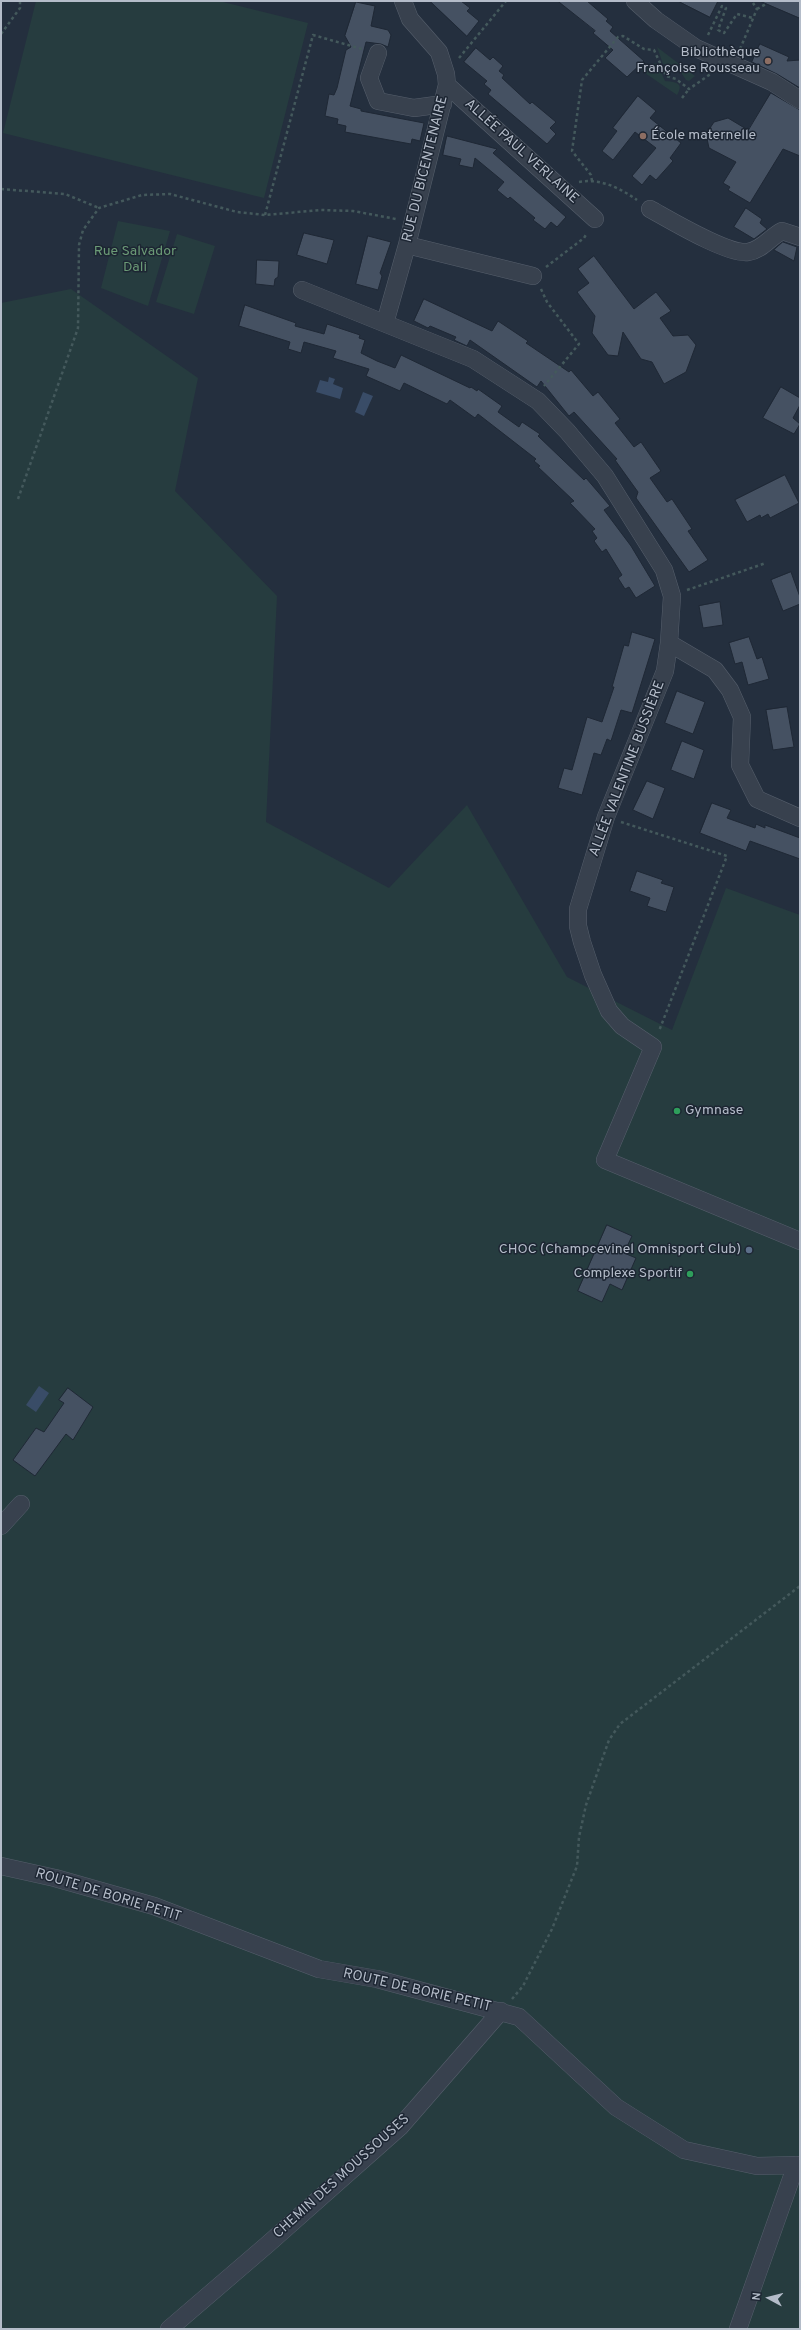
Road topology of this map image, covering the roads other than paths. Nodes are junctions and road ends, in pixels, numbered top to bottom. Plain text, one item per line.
1 (403, 1) edge
2 (635, 1) edge
3 (378, 53) road end
4 (447, 80) junction
5 (800, 100) edge
6 (444, 104) junction
7 (650, 209) road end
8 (595, 219) road end
9 (800, 237) edge
10 (407, 245) junction
11 (533, 276) road end
12 (302, 290) dead end
13 (385, 323) junction
14 (669, 643) junction
15 (800, 818) edge
16 (800, 1241) edge
17 (20, 1504) dead end
18 (1, 1526) edge
19 (1, 1866) edge
20 (501, 2011) junction
21 (798, 2165) edge
22 (169, 2329) edge
23 (738, 2329) edge

1 - 4 street, RUE DU BICENTENAIRE
2 - 5 street
3 - 6 street
4 - 6 street, RUE DU BICENTENAIRE
4 - 8 street, ALLÉE PAUL VERLAINE
6 - 10 street, RUE DU BICENTENAIRE
7 - 9 street
10 - 11 street
10 - 13 street, RUE DU BICENTENAIRE
12 - 13 street
13 - 14 street
14 - 15 street
14 - 16 street, ALLÉE VALENTINE BUSSIÈRE
17 - 18 street
19 - 20 street, ROUTE DE BORIE PETIT
20 - 21 street, ROUTE DE BORIE PETIT
20 - 22 street, CHEMIN DES MOUSSOUSES
21 - 23 street

